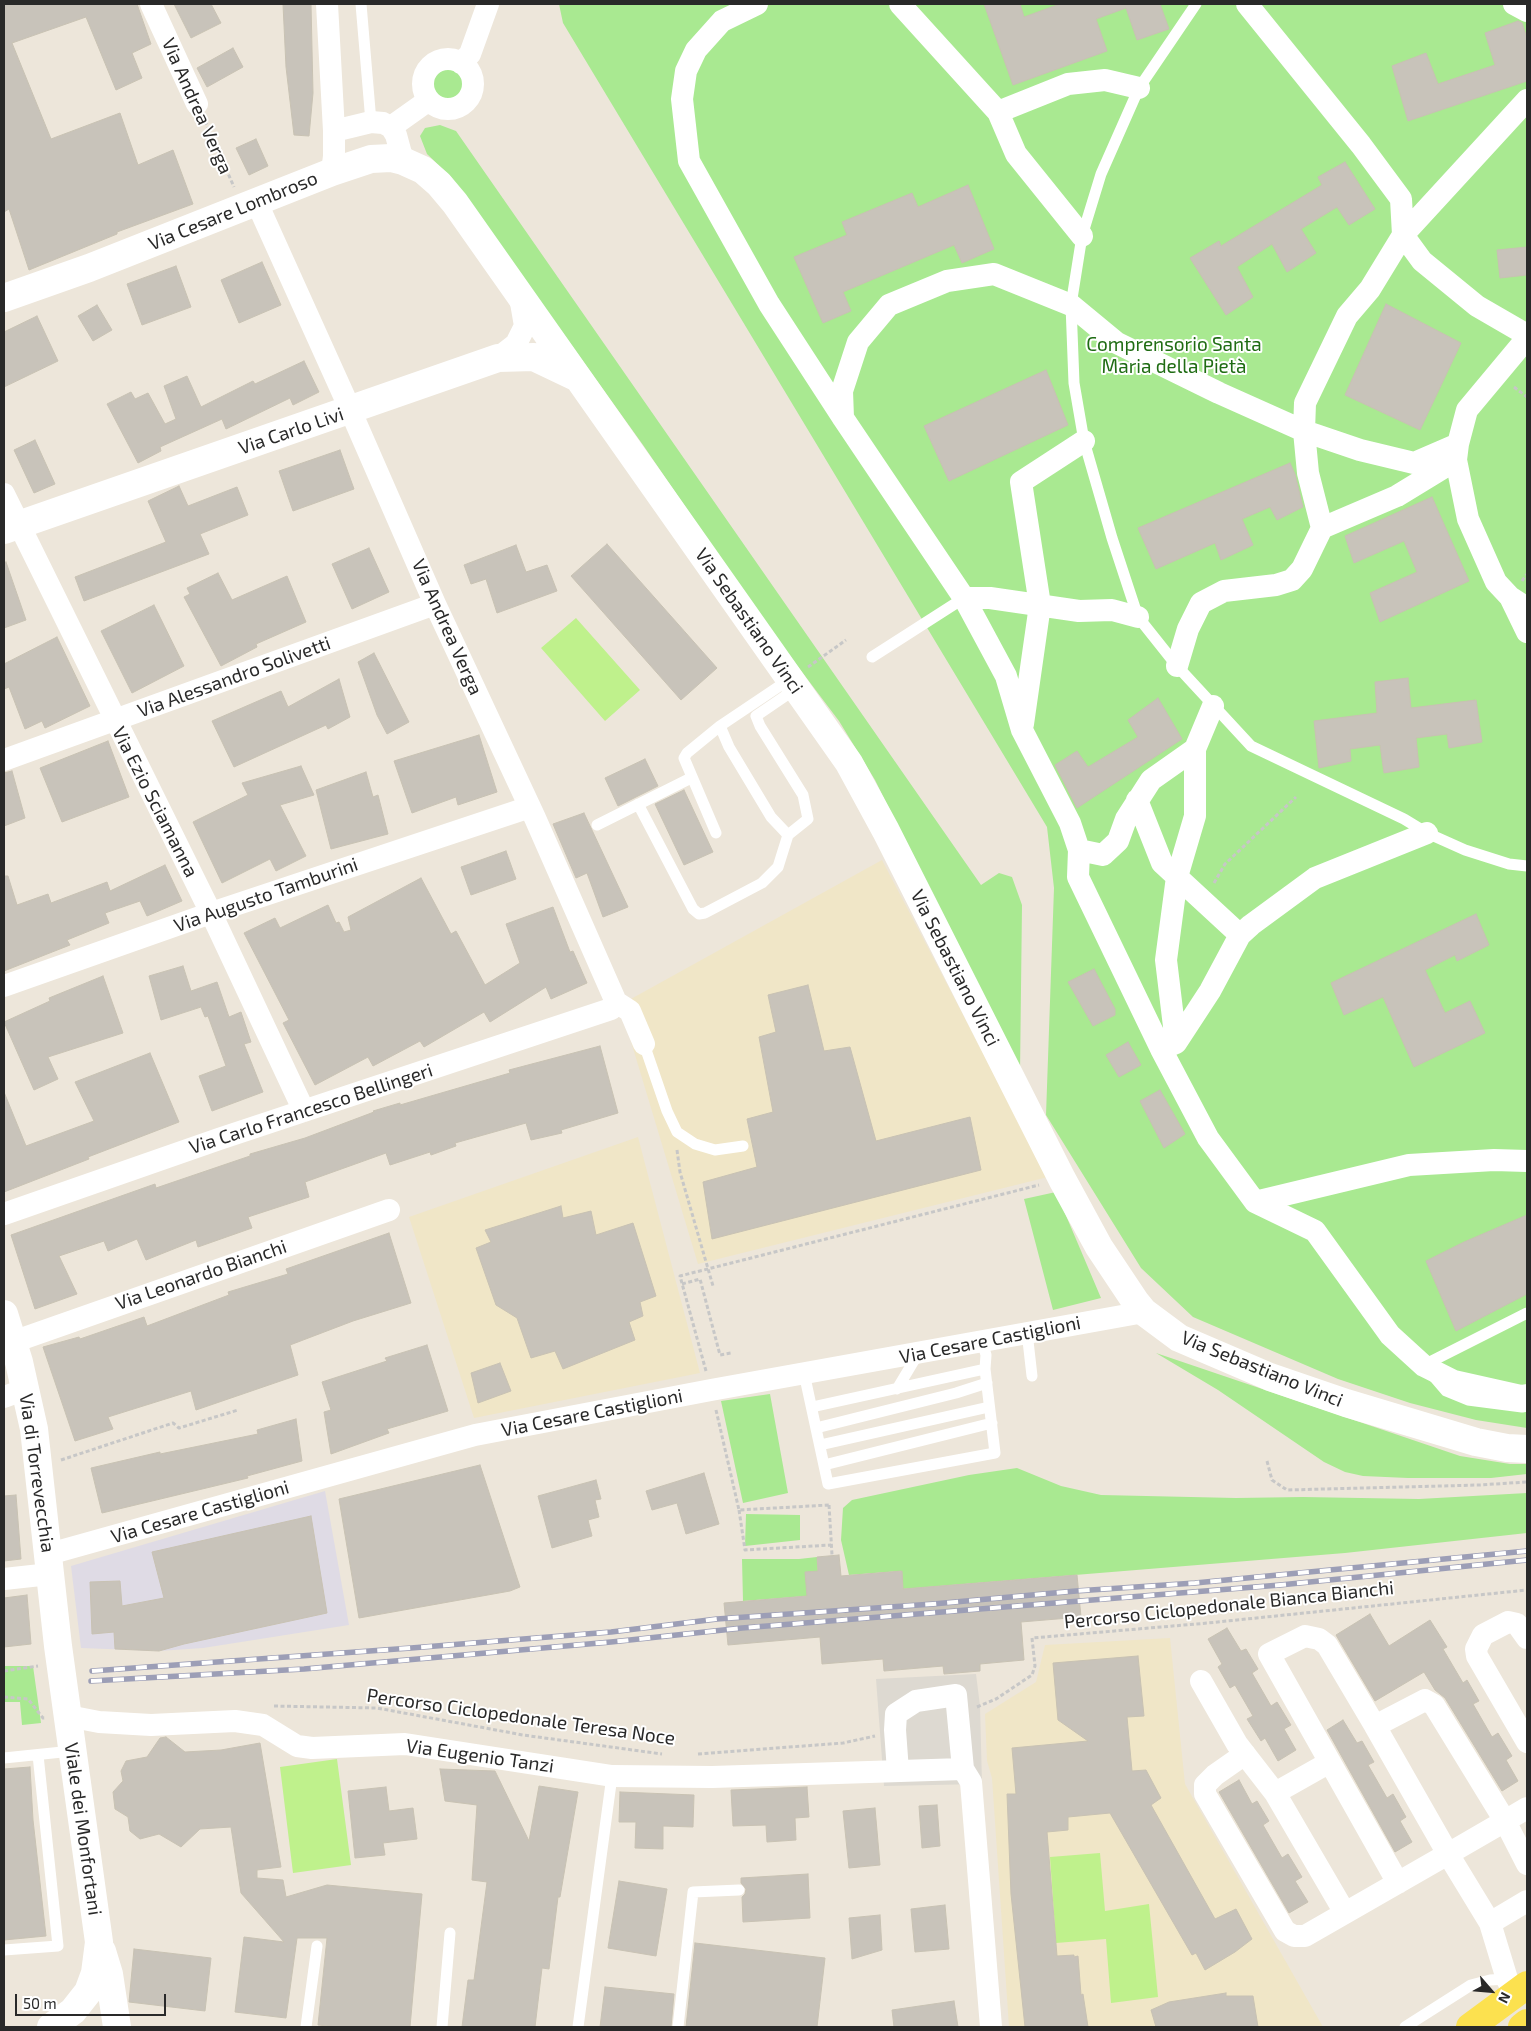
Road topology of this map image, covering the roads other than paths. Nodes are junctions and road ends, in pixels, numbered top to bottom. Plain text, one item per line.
1 (151, 4) edge
2 (327, 4) edge
3 (361, 4) edge
4 (488, 4) edge
5 (758, 4) edge
6 (900, 4) edge
7 (1196, 4) edge
8 (1247, 4) edge
9 (1514, 4) edge
10 (1527, 11) edge
11 (461, 63) junction
12 (1139, 88) junction
13 (429, 100) junction
14 (1527, 100) edge
15 (197, 104) road end
16 (998, 112) junction
17 (381, 124) junction
18 (334, 131) junction
19 (403, 160) junction
20 (332, 172) junction
21 (250, 205) junction
22 (1402, 235) junction
23 (1082, 236) junction
24 (520, 294) junction
25 (4, 298) edge
26 (1071, 305) junction
27 (1527, 336) edge
28 (498, 358) junction
29 (578, 378) junction
30 (351, 411) junction
31 (843, 418) junction
32 (1304, 431) junction
33 (1084, 442) junction
34 (1457, 452) junction
35 (4, 494) edge
36 (12, 528) edge
37 (1322, 528) junction
38 (964, 598) junction
39 (1519, 603) edge
40 (435, 604) junction
41 (1040, 605) junction
42 (1138, 617) junction
43 (1527, 632) edge
44 (872, 657) dead end
45 (1177, 666) junction
46 (794, 683) junction
47 (1213, 706) junction
48 (114, 721) junction
49 (720, 726) junction
50 (1022, 730) junction
51 (1195, 749) junction
52 (4, 760) edge
53 (691, 778) junction
54 (1137, 800) junction
55 (638, 804) junction
56 (530, 807) junction
57 (597, 824) dead end
58 (716, 833) dead end
59 (1427, 833) junction
60 (788, 835) junction
61 (1079, 850) junction
62 (1527, 866) edge
63 (1178, 877) junction
64 (211, 914) junction
65 (1240, 936) junction
66 (4, 986) edge
67 (616, 1002) junction
68 (644, 1044) joint
69 (1168, 1046) junction
70 (304, 1111) junction
71 (743, 1146) dead end
72 (1527, 1161) edge
73 (1255, 1202) junction
74 (389, 1210) dead end
75 (4, 1214) edge
76 (1144, 1312) junction
77 (1527, 1313) edge
78 (4, 1314) edge
79 (1027, 1332) junction
80 (13, 1342) junction
81 (982, 1342) junction
82 (918, 1354) junction
83 (1424, 1366) junction
84 (985, 1369) junction
85 (804, 1374) junction
86 (1032, 1376) dead end
87 (987, 1383) junction
88 (897, 1389) junction
89 (15, 1393) edge
90 (1527, 1395) edge
91 (990, 1406) junction
92 (1527, 1406) edge
93 (812, 1407) junction
94 (992, 1423) junction
95 (816, 1428) junction
96 (820, 1446) junction
97 (1527, 1449) edge
98 (824, 1464) junction
99 (50, 1564) junction
100 (4, 1579) edge
101 (1527, 1638) edge
102 (1201, 1681) dead end
103 (68, 1716) junction
104 (1375, 1726) junction
105 (1527, 1742) edge
106 (72, 1751) junction
107 (1245, 1754) junction
108 (38, 1755) junction
109 (4, 1758) edge
110 (1330, 1762) junction
111 (963, 1769) junction
112 (898, 1771) junction
113 (612, 1776) junction
114 (1275, 1793) junction
115 (1527, 1808) edge
116 (1505, 1821) junction
117 (1448, 1854) junction
118 (1527, 1864) edge
119 (1398, 1883) junction
120 (739, 1890) dead end
121 (1527, 1901) edge
122 (1345, 1913) junction
123 (1490, 1923) junction
124 (450, 1933) dead end
125 (99, 1942) junction
126 (317, 1946) dead end
127 (4, 1950) edge
128 (1516, 1986) edge
129 (1527, 2023) edge
130 (51, 2027) edge
131 (117, 2027) edge
132 (306, 2027) edge
133 (442, 2027) edge
134 (578, 2027) edge
135 (678, 2027) edge
136 (991, 2027) edge
137 (1406, 2027) edge
138 (1470, 2027) edge
139 (1522, 2027) edge

1 - 15 street, Via Andrea Verga
2 - 18 street, Via Cesare Lombroso
3 - 17 lane
4 - 11 street
5 - 31 street
6 - 16 street
7 - 12 lane
8 - 22 street
9 - 10 street
11 - 13 street
11 - 13 street
12 - 16 street
12 - 23 lane
13 - 17 street
14 - 22 street
16 - 23 street
17 - 18 street
17 - 19 street
18 - 20 street, Via Cesare Lombroso
19 - 20 street, Via Sebastiano Vinci
19 - 24 street, Via Sebastiano Vinci
20 - 21 street, Via Cesare Lombroso
21 - 25 street, Via Cesare Lombroso
21 - 30 street, Via Andrea Verga
22 - 27 street
22 - 32 street
23 - 26 lane
24 - 28 street, Via Sebastiano Vinci
24 - 29 street, Via Sebastiano Vinci
26 - 31 street
26 - 32 street
26 - 33 lane
27 - 34 street
28 - 29 street, Via Carlo Livi
28 - 30 street, Via Carlo Livi
29 - 46 street, Via Sebastiano Vinci
30 - 36 street, Via Carlo Livi
30 - 40 street, Via Andrea Verga
31 - 38 street
32 - 34 street
32 - 37 street
33 - 41 street
33 - 42 lane
34 - 37 street
34 - 39 street
35 - 36 street, Via Ezio Sciamanna
36 - 48 street, Via Ezio Sciamanna
37 - 45 street
38 - 41 street
38 - 44 lane
38 - 50 street
39 - 43 street
40 - 48 street, Via Alessandro Solivetti
40 - 56 street, Via Andrea Verga
41 - 42 street
41 - 50 street
42 - 45 lane
45 - 47 lane
46 - 49 lane
46 - 60 lane
46 - 76 street, Via Sebastiano Vinci
47 - 51 street
47 - 59 lane
48 - 52 street, Via Alessandro Solivetti
48 - 64 street, Via Ezio Sciamanna
49 - 53 lane
49 - 60 lane
50 - 61 street
51 - 54 street
51 - 63 street
53 - 55 lane
53 - 58 lane
54 - 61 street
54 - 63 street
55 - 57 lane
55 - 60 lane
56 - 64 street, Via Augusto Tamburini
56 - 67 street, Via Andrea Verga
59 - 62 lane
59 - 65 street
61 - 69 street
63 - 65 street
63 - 69 street
64 - 66 street, Via Augusto Tamburini
64 - 70 street, Via Ezio Sciamanna
65 - 69 street
67 - 68 street, Via Andrea Verga
67 - 70 street, Via Carlo Francesco Bellingeri
68 - 71 lane
69 - 73 street
70 - 75 street, Via Carlo Francesco Bellingeri
72 - 73 street
73 - 83 street
74 - 80 street, Via Leonardo Bianchi
76 - 79 street, Via Cesare Castiglioni
76 - 97 street, Via Sebastiano Vinci
77 - 83 lane
78 - 80 street, Via di Torrevecchia
79 - 81 street, Via Cesare Castiglioni
79 - 86 lane
80 - 89 street, Via di Torrevecchia
81 - 82 street, Via Cesare Castiglioni
81 - 84 lane
82 - 85 street, Via Cesare Castiglioni
82 - 88 lane
83 - 90 street
83 - 92 lane
84 - 87 lane
84 - 88 lane
85 - 93 lane
85 - 99 street, Via Cesare Castiglioni
87 - 91 lane
87 - 95 lane
88 - 93 lane
89 - 99 street, Via di Torrevecchia
91 - 94 lane
91 - 96 lane
93 - 95 lane
94 - 98 lane
94 - 98 lane
95 - 96 lane
96 - 98 lane
99 - 100 street, Via di Torrevecchia
99 - 103 street, Via di Torrevecchia
101 - 105 street
102 - 107 street
103 - 106 street, Viale dei Monfortani
103 - 113 street, Via Eugenio Tanzi
104 - 110 street
104 - 116 street
104 - 117 street
106 - 108 lane
106 - 125 street, Viale dei Monfortani
107 - 114 street
107 - 122 street
108 - 109 lane
108 - 127 lane
110 - 114 street
110 - 119 street
111 - 112 street, Via Eugenio Tanzi
111 - 112 street
111 - 136 street
112 - 113 street, Via Eugenio Tanzi
113 - 134 lane
114 - 122 street
115 - 116 street
116 - 117 street
116 - 118 street
117 - 119 street
117 - 123 street
119 - 122 street
120 - 135 lane
121 - 123 street
123 - 128 street
124 - 133 lane
125 - 130 street, Viale dei Monfortani
125 - 131 street, Viale dei Monfortani
126 - 132 lane
128 - 137 lane
128 - 138 main road
129 - 139 main road

